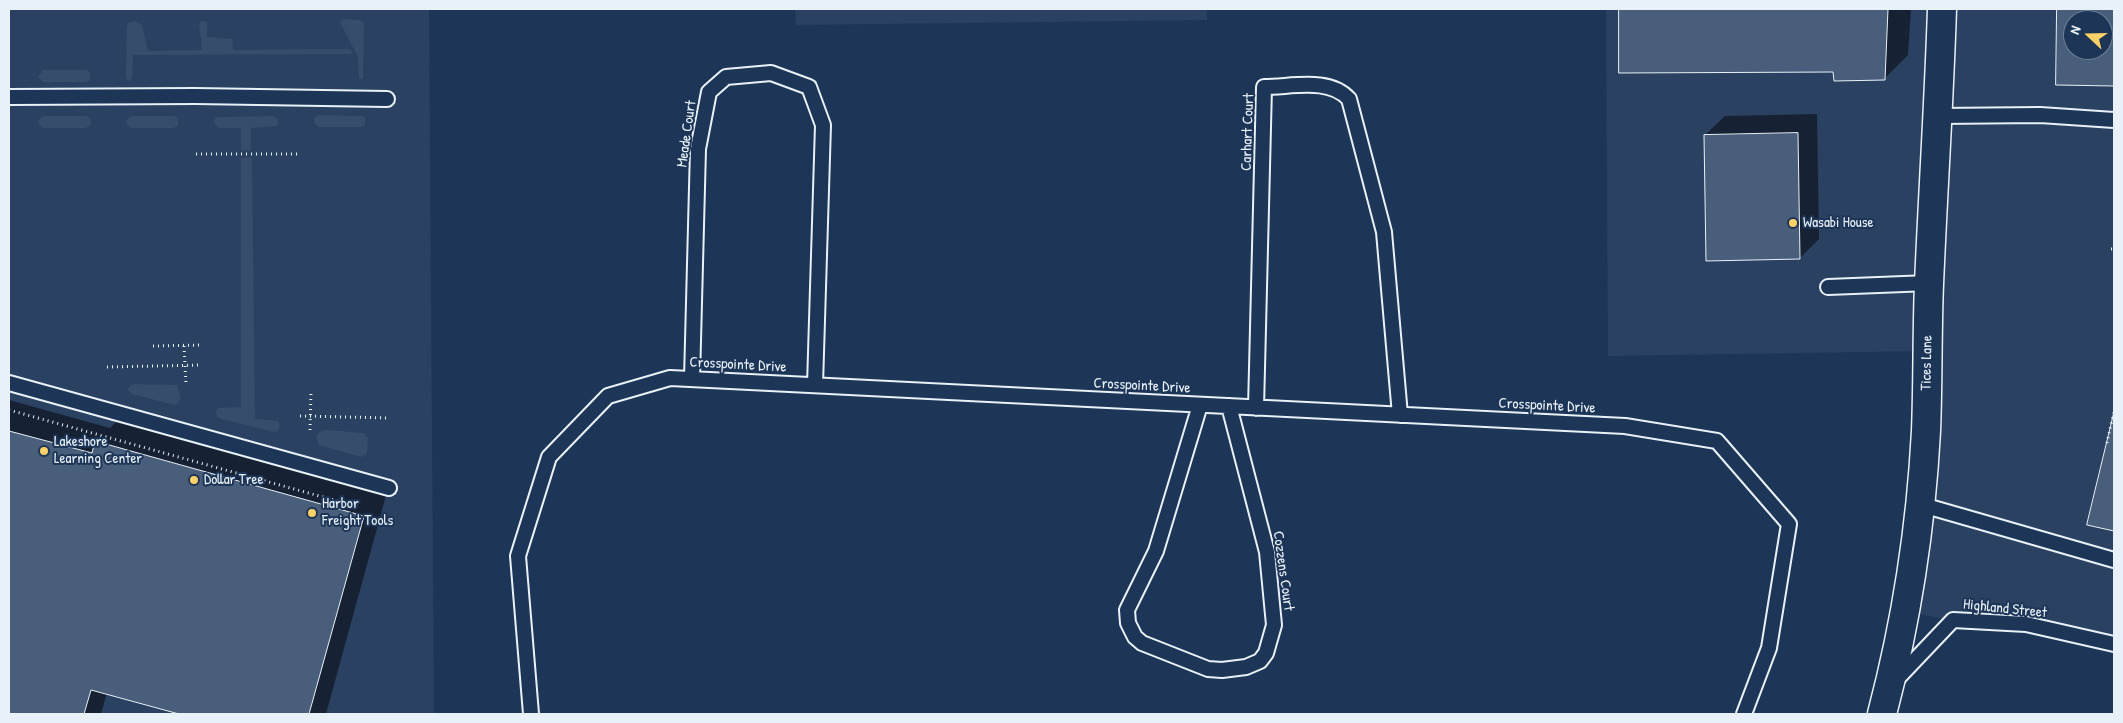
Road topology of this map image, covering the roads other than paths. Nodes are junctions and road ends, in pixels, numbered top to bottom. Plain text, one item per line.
1 (1942, 9) edge
2 (9, 97) edge
3 (387, 100) dead end
4 (1939, 116) junction
5 (2114, 120) edge
6 (1929, 283) junction
7 (1828, 287) dead end
8 (692, 379) junction
9 (9, 383) edge
10 (815, 385) junction
11 (1200, 405) junction
12 (1229, 406) junction
13 (1256, 408) junction
14 (1400, 415) junction
15 (389, 488) dead end
16 (1919, 504) junction
17 (2114, 560) edge
18 (2114, 644) edge
19 (1889, 687) junction
20 (531, 714) edge
21 (1744, 714) edge
22 (1882, 714) edge

1 - 4 street, Tices Lane
2 - 3 lane
4 - 5 lane
4 - 6 street, Tices Lane
6 - 7 lane
6 - 16 street, Tices Lane
8 - 10 lane, Crosspointe Drive
8 - 10 lane, Meade Court
8 - 20 lane, Crosspointe Drive
9 - 15 lane
10 - 11 lane, Crosspointe Drive
11 - 12 lane, Crosspointe Drive
11 - 12 lane, Cozzens Court
12 - 13 lane, Crosspointe Drive
13 - 14 lane, Crosspointe Drive
13 - 14 lane, Carhart Court
14 - 21 lane, Crosspointe Drive
16 - 17 lane
16 - 19 street, Tices Lane
18 - 19 lane, Highland Street
19 - 22 street, Tices Lane

